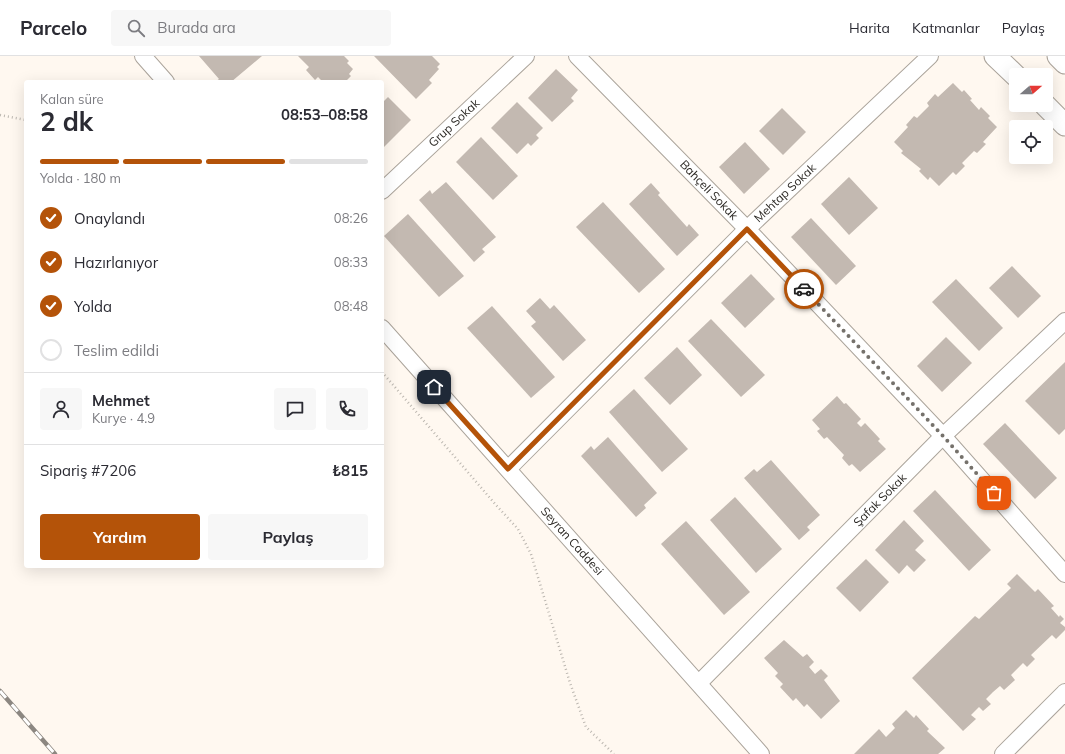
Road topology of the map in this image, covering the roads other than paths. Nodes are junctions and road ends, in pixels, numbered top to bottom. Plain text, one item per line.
1 (143, 56) edge
2 (526, 56) edge
3 (577, 56) edge
4 (930, 56) edge
5 (995, 56) edge
6 (1058, 56) edge
7 (1065, 63) edge
8 (1009, 69) edge
9 (164, 80) edge
10 (1052, 112) edge
11 (1065, 125) edge
12 (384, 189) edge
13 (747, 229) junction
14 (1065, 321) edge
15 (384, 330) edge
16 (943, 436) junction
17 (508, 469) junction
18 (1065, 574) edge
19 (699, 683) junction
20 (1065, 692) edge
21 (761, 754) edge
22 (1004, 754) edge

1 - 9 street
2 - 12 street, Grup Sokak
3 - 13 street, Bahçeli Sokak
4 - 13 street, Mehtap Sokak
5 - 8 street
6 - 7 street
10 - 11 street
13 - 16 street, Bahçeli Sokak
13 - 17 street, Mehtap Sokak
14 - 16 street, Şafak Sokak
15 - 17 street, Seyran Caddesi
16 - 18 street, Bahçeli Sokak
16 - 19 street, Şafak Sokak
17 - 19 street, Seyran Caddesi
19 - 21 street, Seyran Caddesi
20 - 22 street

